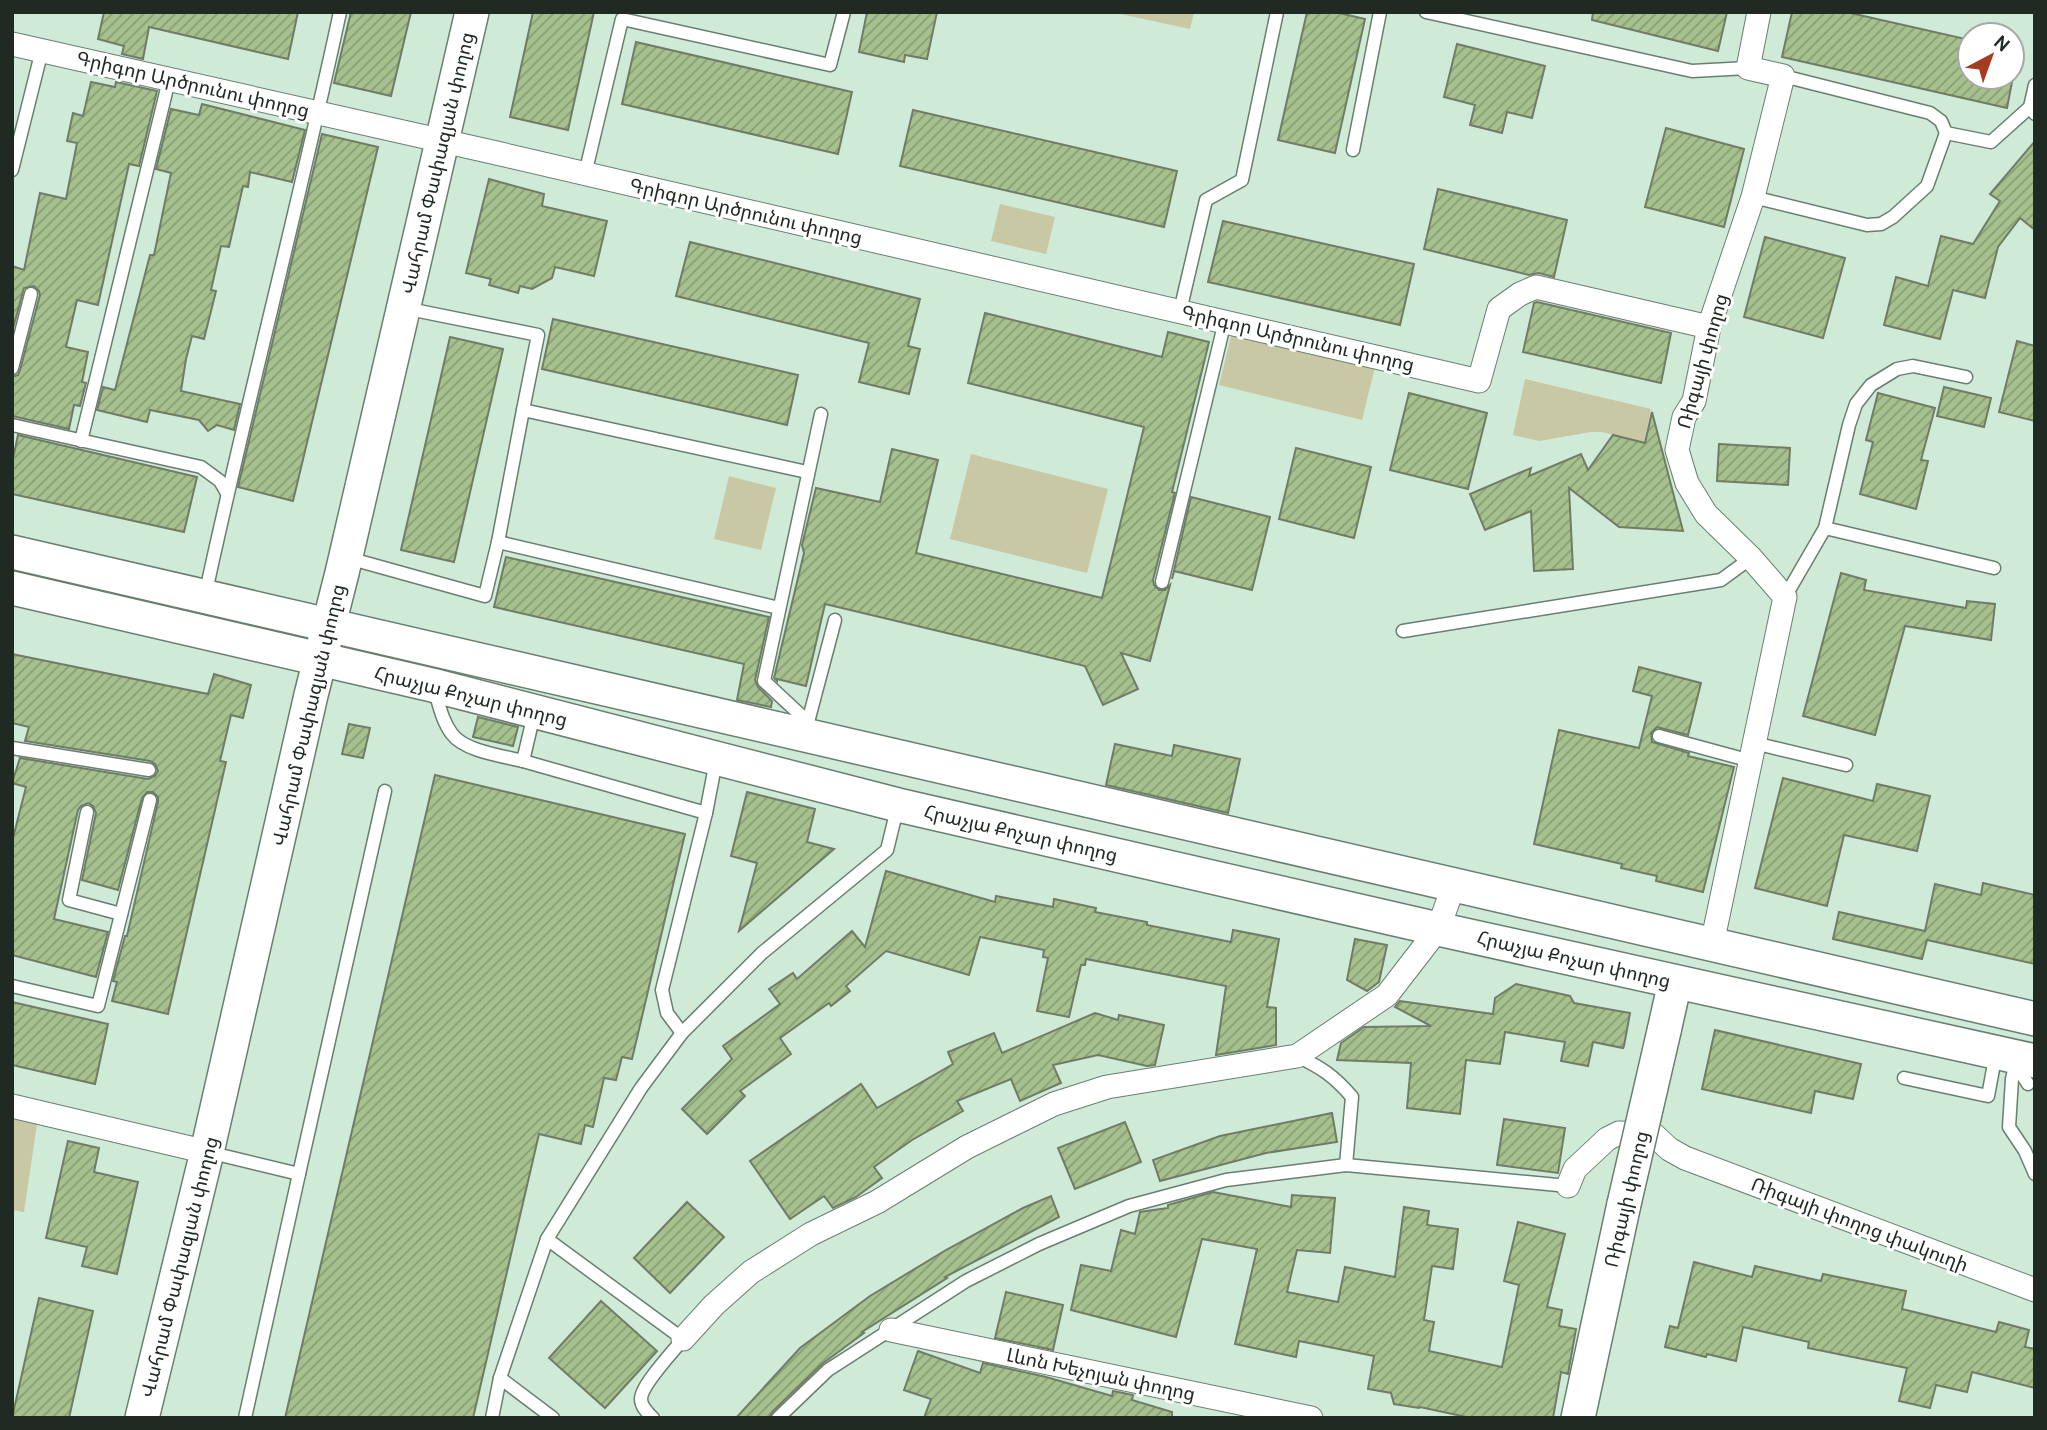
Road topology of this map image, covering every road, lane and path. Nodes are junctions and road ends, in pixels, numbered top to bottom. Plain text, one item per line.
1 (340, 12) edge
2 (472, 12) edge
3 (844, 12) edge
4 (1277, 12) edge
5 (1380, 12) edge
6 (1426, 12) edge
7 (1759, 12) edge
8 (12, 44) edge
9 (42, 50) junction
10 (1748, 68) junction
11 (1783, 76) junction
12 (169, 80) junction
13 (2035, 85) edge
14 (2032, 110) edge
15 (319, 113) junction
16 (1946, 134) junction
17 (443, 141) junction
18 (1353, 150) dead end
19 (12, 170) edge
20 (585, 174) junction
21 (1753, 197) junction
22 (31, 293) dead end
23 (404, 308) junction
24 (1180, 311) junction
25 (1225, 321) junction
26 (1709, 327) junction
27 (12, 368) edge
28 (1966, 377) dead end
29 (523, 410) junction
30 (821, 414) dead end
31 (12, 425) edge
32 (81, 441) junction
33 (807, 472) junction
34 (227, 493) junction
35 (1825, 528) junction
36 (498, 542) junction
37 (12, 552) edge
38 (345, 557) junction
39 (1751, 558) junction
40 (1994, 568) dead end
41 (1162, 582) dead end
42 (12, 588) edge
43 (205, 596) junction
44 (1785, 597) junction
45 (779, 608) junction
46 (835, 620) dead end
47 (327, 626) junction
48 (1403, 631) dead end
49 (320, 659) junction
50 (432, 685) junction
51 (534, 712) junction
52 (806, 729) junction
53 (1659, 736) dead end
54 (12, 748) edge
55 (1752, 752) junction
56 (716, 757) junction
57 (523, 761) junction
58 (1846, 765) dead end
59 (149, 770) dead end
60 (385, 791) dead end
61 (150, 800) dead end
62 (898, 805) junction
63 (87, 812) dead end
64 (706, 813) junction
65 (1454, 885) junction
66 (121, 914) junction
67 (1438, 929) junction
68 (1712, 944) junction
69 (1675, 982) junction
70 (12, 986) edge
71 (2035, 1019) edge
72 (682, 1033) junction
73 (1297, 1056) junction
74 (2018, 1064) edge
75 (1904, 1078) dead end
76 (12, 1106) edge
77 (207, 1152) junction
78 (1346, 1165) junction
79 (299, 1174) junction
80 (2035, 1174) edge
81 (1568, 1186) joint
82 (547, 1239) junction
83 (2035, 1290) edge
84 (891, 1330) junction
85 (683, 1339) junction
86 (500, 1378) junction
87 (142, 1418) edge
88 (245, 1418) edge
89 (492, 1418) edge
90 (554, 1418) edge
91 (653, 1418) edge
92 (778, 1418) edge
93 (1311, 1418) edge
94 (1578, 1418) edge

1 - 15 lane
2 - 17 main road, Վահրամ Փափազյան փողոց
3 - 20 lane
4 - 24 lane
5 - 18 lane
6 - 10 lane
7 - 10 street
8 - 9 street, Գրիգոր Արծրունու փողոց
9 - 12 street, Գրիգոր Արծրունու փողոց
9 - 19 lane
10 - 11 street
11 - 16 lane
11 - 21 street, Ռիգայի փողոց
12 - 15 street, Գրիգոր Արծրունու փողոց
12 - 32 lane
13 - 14 lane
14 - 16 lane
15 - 17 street, Գրիգոր Արծրունու փողոց
15 - 34 lane
16 - 21 lane
17 - 20 street, Գրիգոր Արծրունու փողոց
17 - 23 main road, Վահրամ Փափազյան փողոց
20 - 24 street, Գրիգոր Արծրունու փողոց
21 - 26 street, Ռիգայի փողոց
22 - 27 lane
23 - 29 lane
23 - 38 main road, Վահրամ Փափազյան փողոց
24 - 25 street, Գրիգոր Արծրունու փողոց
25 - 26 street, Գրիգոր Արծրունու փողոց
25 - 41 lane
26 - 39 street, Ռիգայի փողոց
28 - 35 lane
29 - 33 lane
29 - 36 lane
30 - 33 lane
31 - 32 lane
32 - 34 lane
33 - 45 lane
34 - 43 lane
35 - 40 lane
35 - 44 lane
36 - 38 lane
36 - 45 lane
37 - 43 main road, Հրաչյա Քոչար փողոց
38 - 47 main road, Վահրամ Փափազյան փողոց
39 - 44 street, Ռիգայի փողոց
39 - 48 lane
42 - 49 main road, Հրաչյա Քոչար փողոց
43 - 47 main road, Հրաչյա Քոչար փողոց
44 - 55 street
45 - 52 lane
46 - 52 lane
47 - 49 main road, Վահրամ Փափազյան փողոց
47 - 52 main road, Հրաչյա Քոչար փողոց
49 - 50 main road, Հրաչյա Քոչար փողոց
49 - 77 main road, Վահրամ Փափազյան փողոց
50 - 51 main road, Հրաչյա Քոչար փողոց
50 - 57 lane
51 - 56 main road, Հրաչյա Քոչար փողոց
51 - 57 lane
52 - 65 main road, Հրաչյա Քոչար փողոց
53 - 55 lane
54 - 59 lane
55 - 58 lane
55 - 68 street
56 - 62 main road, Հրաչյա Քոչար փողոց
56 - 64 lane
57 - 64 lane
60 - 79 lane
61 - 66 lane
62 - 67 main road, Հրաչյա Քոչար փողոց
62 - 72 lane
63 - 66 lane
64 - 72 lane
65 - 67 street
65 - 68 main road, Հրաչյա Քոչար փողոց
66 - 70 lane
67 - 69 main road, Հրաչյա Քոչար փողոց
67 - 73 street
68 - 71 main road, Հրաչյա Քոչար փողոց
69 - 74 main road, Հրաչյա Քոչար փողոց
69 - 94 main road, Ռիգայի փողոց, bridge
72 - 82 lane
73 - 78 lane
73 - 85 street
74 - 75 lane
74 - 80 lane
76 - 77 street
77 - 79 lane
77 - 87 main road, Վահրամ Փափազյան փողոց
78 - 81 lane
78 - 84 lane
79 - 88 lane
81 - 83 street, Ռիգայի փողոց փակուղի
82 - 85 lane
82 - 86 lane
84 - 92 lane
84 - 93 street, Լևոն Խեչոյան փողոց
85 - 91 lane
86 - 89 lane
86 - 90 lane

